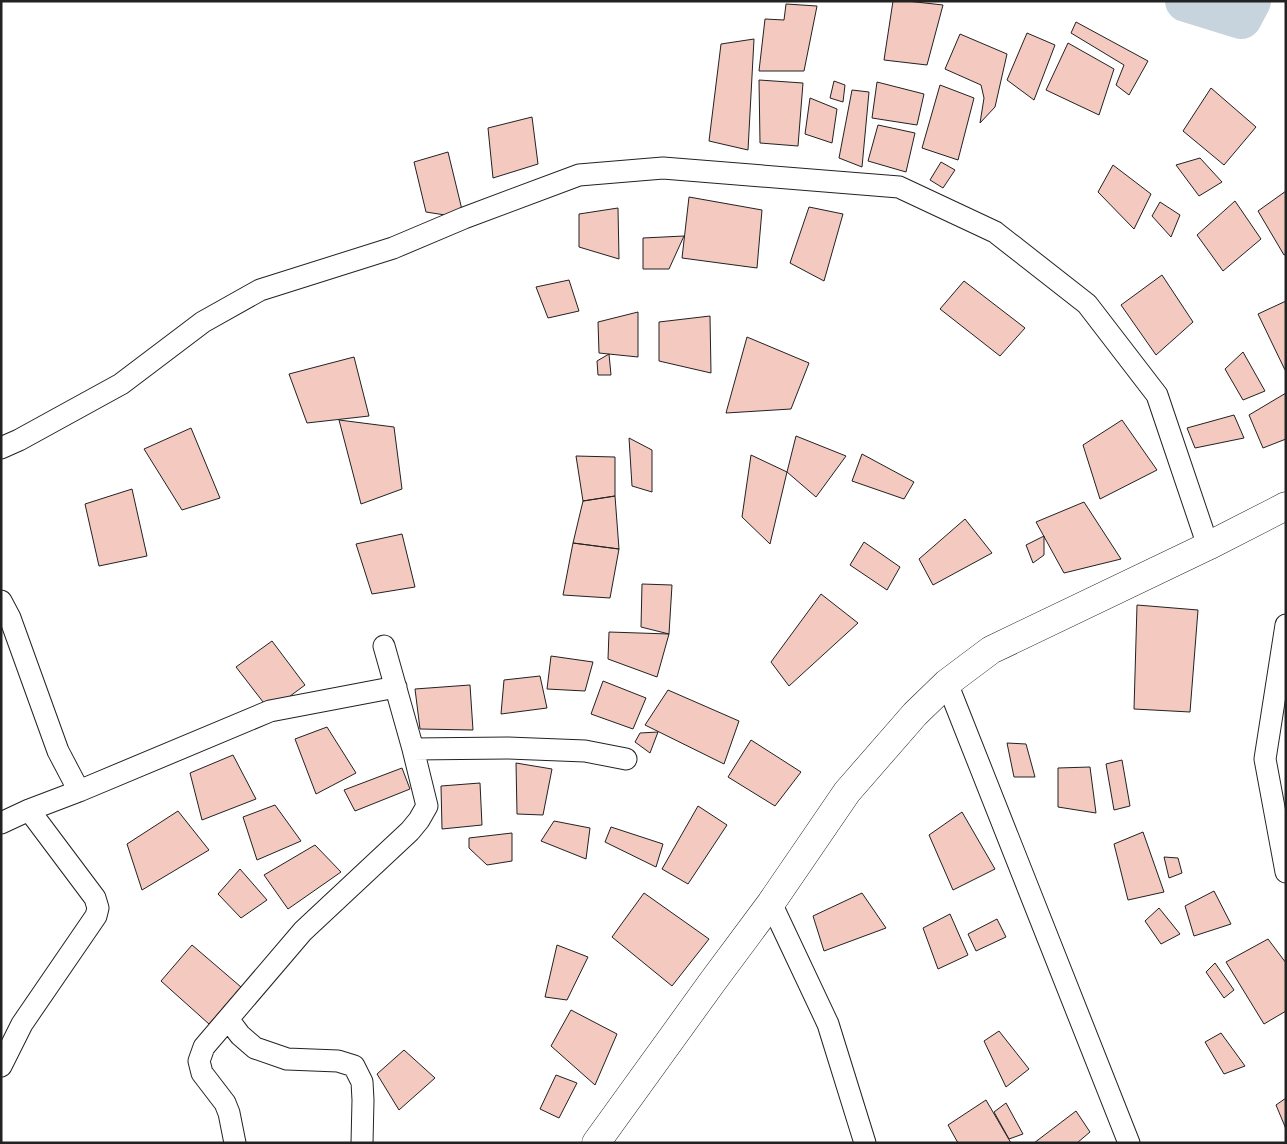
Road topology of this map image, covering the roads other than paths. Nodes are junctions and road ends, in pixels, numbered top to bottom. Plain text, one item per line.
1 (1, 448) edge
2 (1286, 506) edge
3 (1208, 546) junction
4 (1, 601) edge
5 (1286, 625) edge
6 (384, 646) dead end
7 (947, 683) junction
8 (396, 687) junction
9 (413, 749) junction
10 (626, 759) dead end
11 (79, 790) junction
12 (29, 810) junction
13 (1, 823) edge
14 (1286, 872) edge
15 (771, 903) junction
16 (228, 1020) junction
17 (1, 1066) edge
18 (235, 1143) edge
19 (362, 1143) edge
20 (596, 1143) edge
21 (865, 1143) edge
22 (1129, 1143) edge

1 - 3 street
2 - 3 street
3 - 7 street
4 - 11 street
5 - 14 street
6 - 8 street
7 - 15 street
7 - 22 street
8 - 9 street
8 - 11 street
9 - 10 street
9 - 16 street
11 - 12 street
12 - 13 street
12 - 17 street
15 - 20 street
15 - 21 street
16 - 18 street
16 - 19 street

